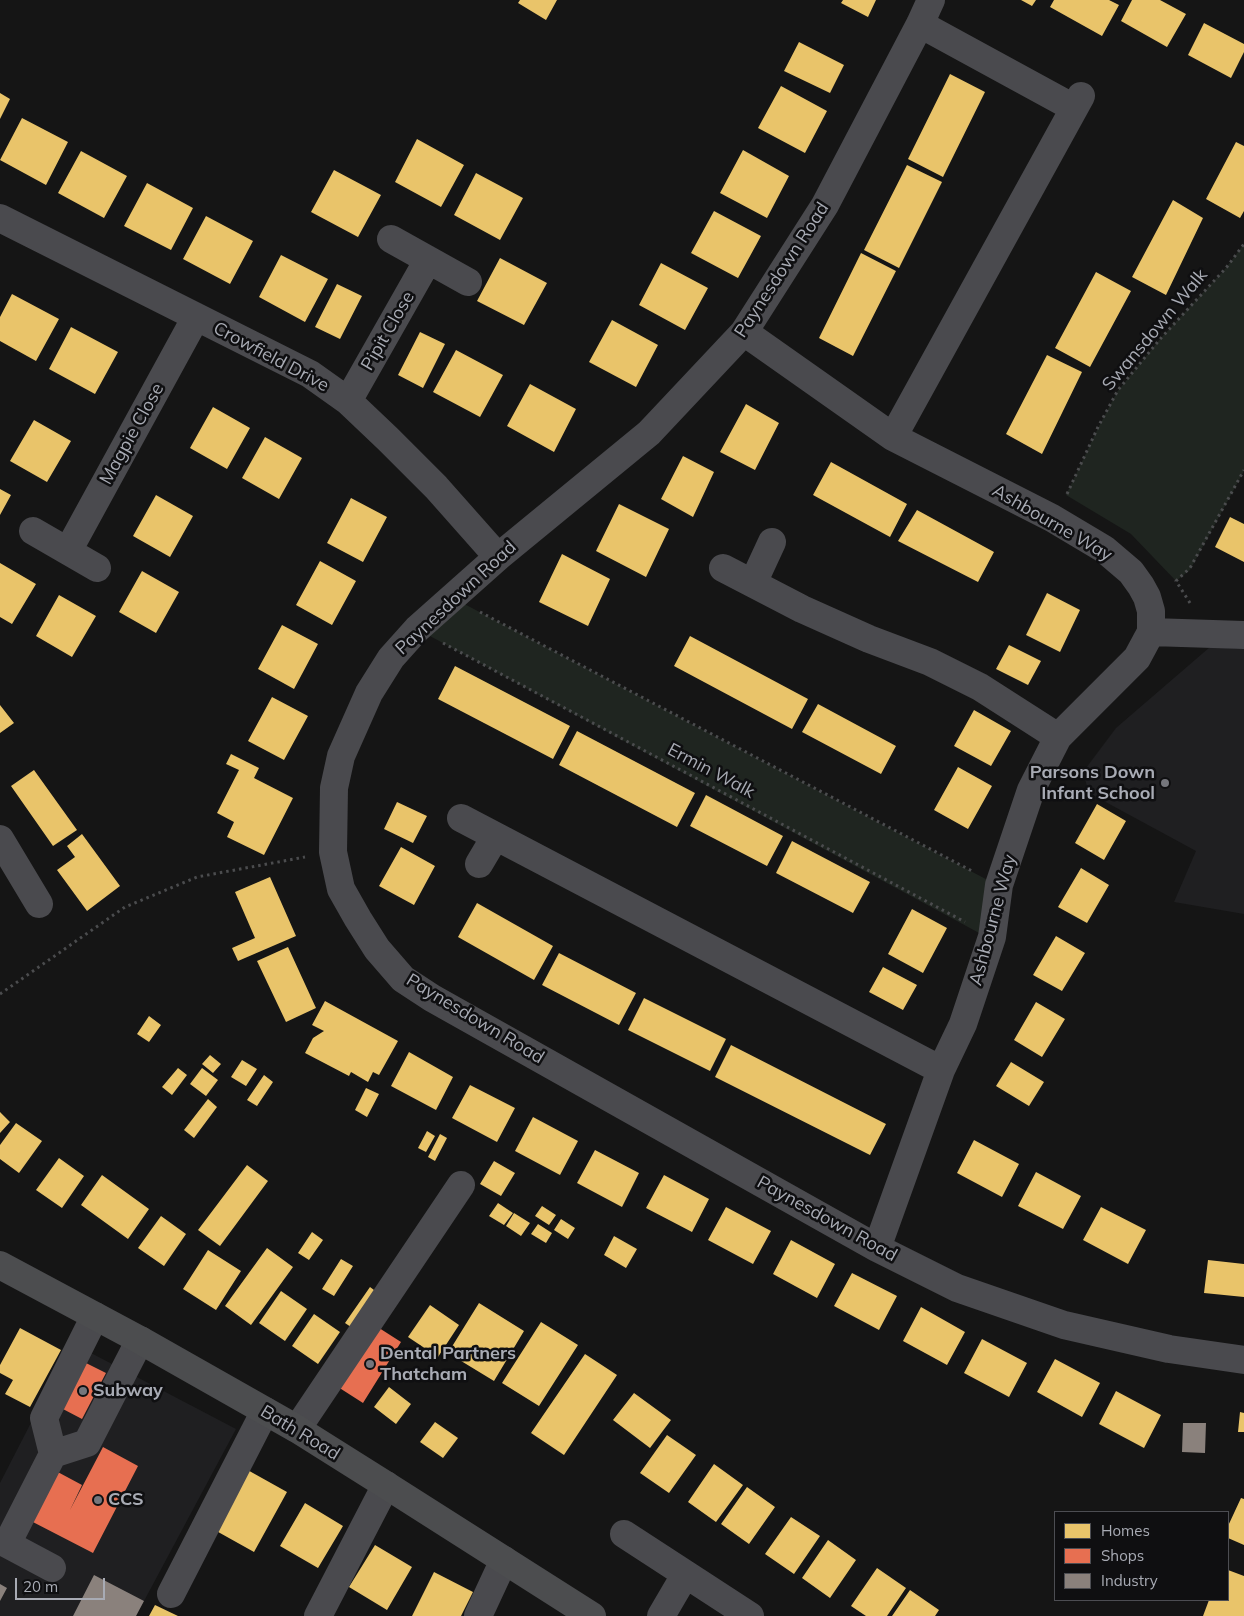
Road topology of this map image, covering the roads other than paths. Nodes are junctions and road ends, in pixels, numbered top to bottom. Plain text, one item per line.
1 (925, 12) edge
2 (0, 218) edge
3 (391, 239) dead end
4 (428, 260) junction
5 (468, 282) dead end
6 (196, 317) junction
7 (744, 332) junction
8 (348, 401) junction
9 (893, 437) junction
10 (33, 531) dead end
11 (772, 542) dead end
12 (68, 551) junction
13 (498, 557) junction
14 (97, 568) dead end
15 (723, 568) dead end
16 (753, 582) junction
17 (1150, 632) junction
18 (1244, 635) edge
19 (1058, 737) junction
20 (461, 818) dead end
21 (494, 836) junction
22 (2, 849) edge
23 (479, 864) dead end
24 (39, 904) dead end
25 (941, 1070) junction
26 (461, 1185) dead end
27 (877, 1248) junction
28 (0, 1265) edge
29 (95, 1316) junction
30 (140, 1340) junction
31 (1244, 1360) edge
32 (265, 1411) junction
33 (297, 1430) junction
34 (53, 1454) junction
35 (386, 1485) junction
36 (624, 1534) dead end
37 (504, 1560) junction
38 (52, 1568) dead end
39 (685, 1575) junction
40 (171, 1594) dead end
41 (318, 1616) edge
42 (478, 1616) edge
43 (592, 1616) edge
44 (661, 1616) edge
45 (750, 1616) edge

1 - 7 street, Paynesdown Road
1 - 9 street
2 - 6 street, Crowfield Drive
3 - 4 street
4 - 5 street
4 - 8 street, Pipit Close
6 - 8 street, Crowfield Drive
6 - 12 street, Magpie Close
7 - 9 street, Ashbourne Way
7 - 13 street, Paynesdown Road
8 - 13 street, Crowfield Drive
9 - 17 street, Ashbourne Way
10 - 12 street
11 - 16 street
12 - 14 street
13 - 27 street, Paynesdown Road
15 - 16 street
16 - 19 street
17 - 18 street
17 - 19 street, Ashbourne Way
19 - 25 street, Ashbourne Way
20 - 21 street
21 - 23 street
21 - 25 street
22 - 24 street
25 - 27 street, Ashbourne Way
26 - 33 street
27 - 31 street, Paynesdown Road
28 - 29 main road, Bath Road
29 - 30 main road, Bath Road
29 - 34 street
30 - 32 main road, Bath Road
30 - 34 street
32 - 33 main road, Bath Road
32 - 40 street
33 - 35 main road, Bath Road
34 - 38 street
35 - 37 main road, Bath Road
35 - 41 street
36 - 39 street
37 - 42 street
37 - 43 main road, Bath Road
39 - 44 street
39 - 45 street

